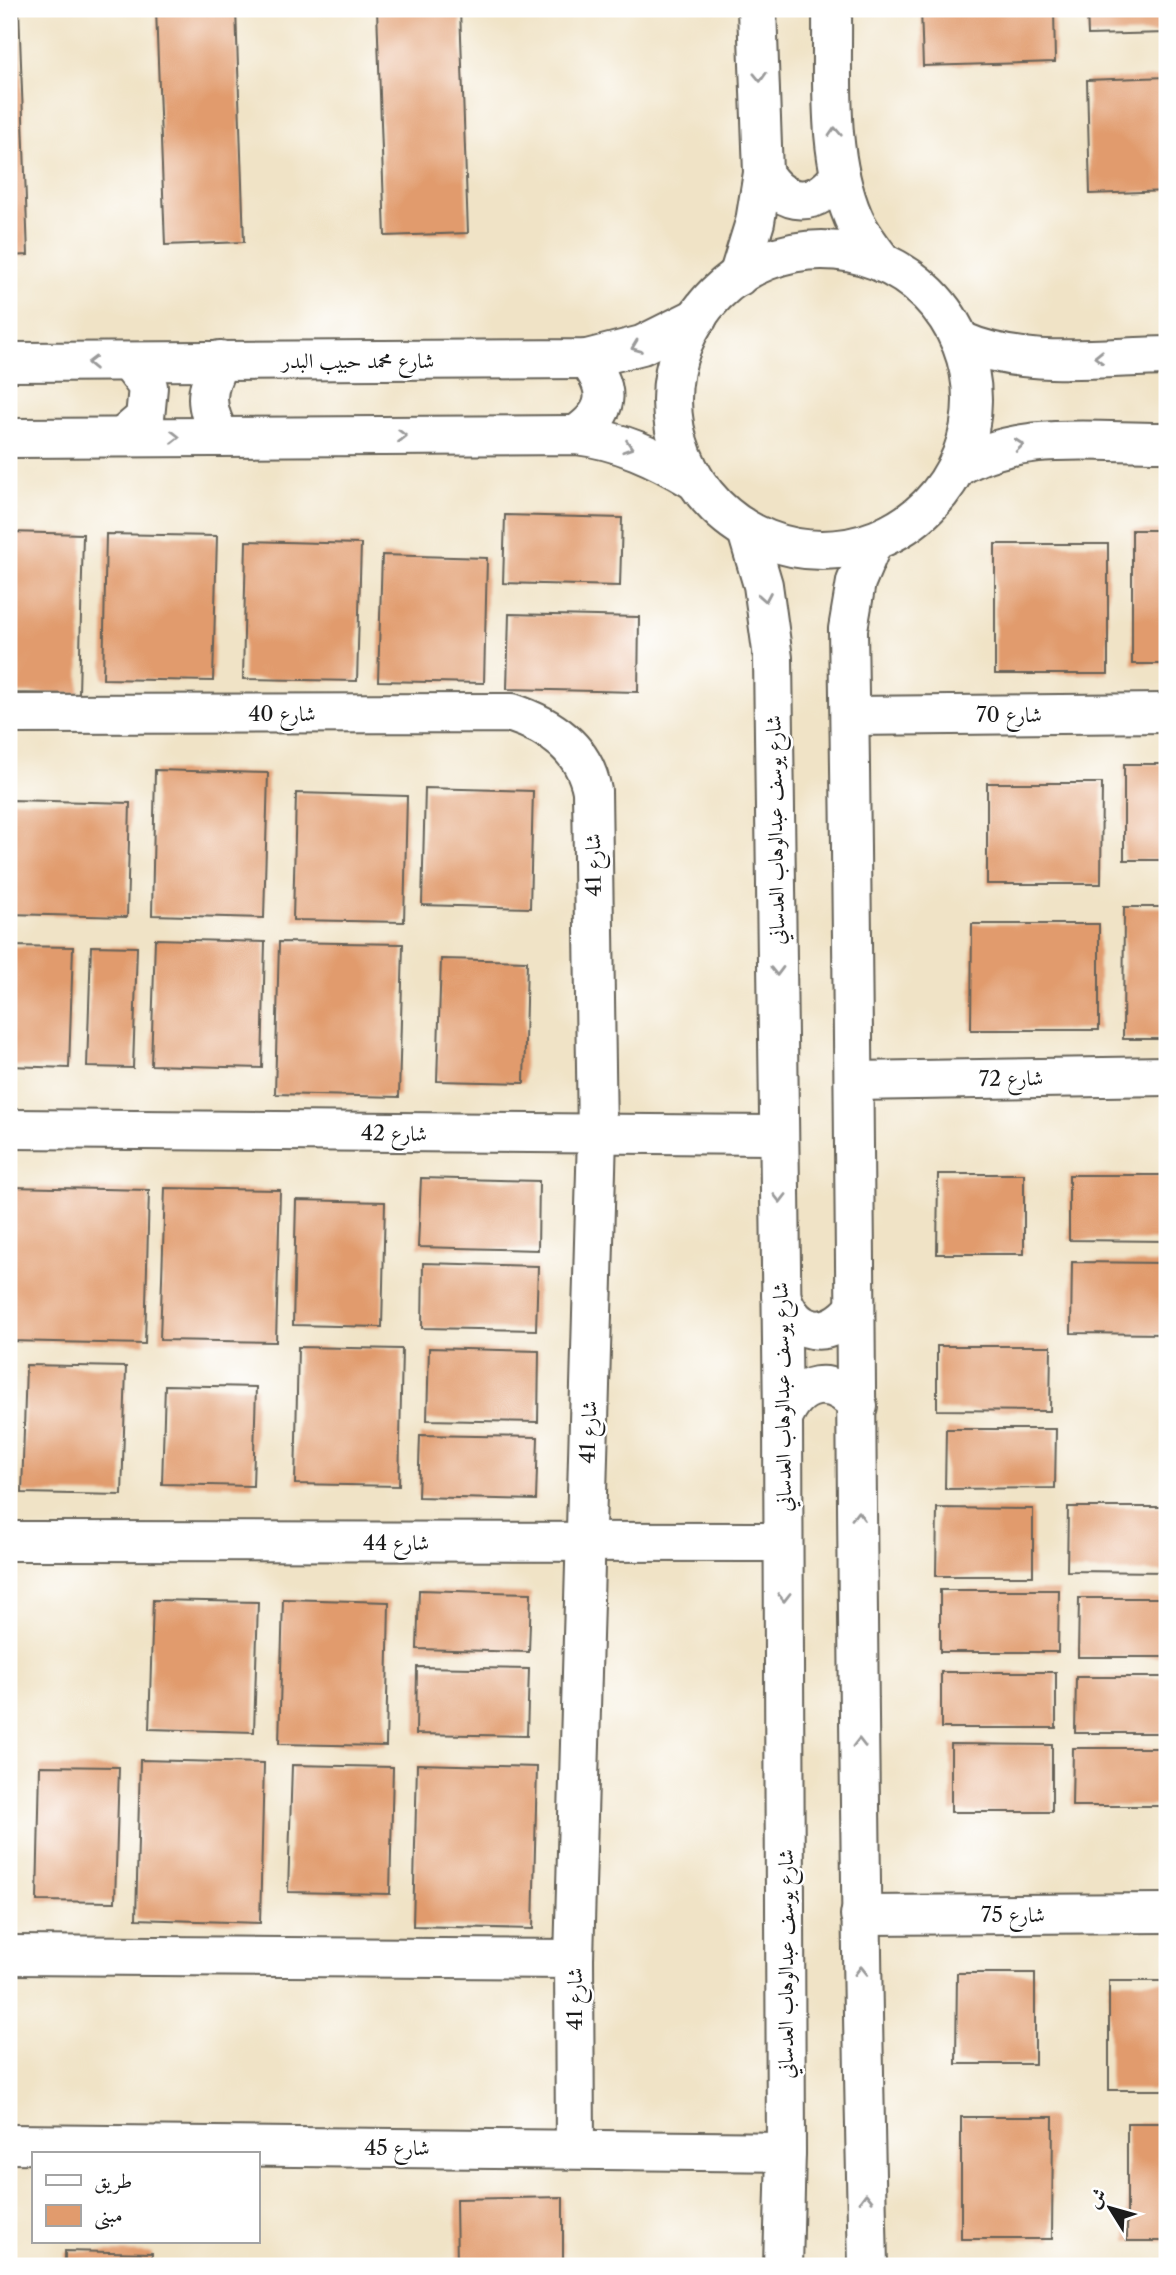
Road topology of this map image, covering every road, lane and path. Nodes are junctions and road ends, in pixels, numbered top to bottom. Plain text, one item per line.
1 (757, 9) edge
2 (832, 9) edge
3 (763, 173) junction
4 (840, 175) junction
5 (883, 263) junction
6 (738, 276) junction
7 (698, 317) junction
8 (961, 341) junction
9 (1167, 356) edge
10 (587, 359) junction
11 (220, 360) junction
12 (9, 362) edge
13 (131, 363) junction
14 (576, 435) junction
15 (220, 437) junction
16 (9, 438) edge
17 (123, 438) junction
18 (1167, 442) edge
19 (956, 468) junction
20 (694, 480) junction
21 (747, 531) junction
22 (873, 542) junction
23 (1167, 713) edge
24 (9, 714) edge
25 (850, 716) junction
26 (552, 730) joint
27 (1167, 1076) edge
28 (854, 1081) junction
29 (9, 1129) edge
30 (597, 1135) junction
31 (779, 1135) junction
32 (781, 1296) junction
33 (855, 1308) junction
34 (858, 1406) junction
35 (783, 1418) junction
36 (9, 1541) edge
37 (783, 1542) junction
38 (584, 1543) junction
39 (1167, 1913) edge
40 (860, 1915) junction
41 (9, 1955) edge
42 (574, 1959) junction
43 (9, 2144) edge
44 (575, 2148) junction
45 (786, 2152) junction
46 (783, 2266) edge
47 (868, 2266) edge

1 -> 3 street
4 -> 2 street
3 - 4 street
3 - 6 street
4 - 5 street
5 - 6 street
5 - 8 street
6 - 7 street
7 -> 10 street, شارع محمد حبيب البدر
7 - 20 street
9 -> 8 street
8 - 19 street
10 - 11 street, شارع محمد حبيب البدر
10 - 14 street
11 - 13 street, شارع محمد حبيب البدر
11 - 15 street
13 -> 12 street, شارع محمد حبيب البدر
13 - 17 street
15 -> 14 street
14 -> 20 street
17 -> 15 street
16 - 17 street
19 -> 18 street
19 - 22 street
20 - 21 street
21 - 22 street
21 -> 31 street, شارع يوسف عبدالوهاب العدساني
22 - 25 street
23 - 25 street, شارع 70
24 - 26 street, شارع 40
25 - 28 street
26 - 30 street, شارع 41
27 - 28 street, شارع 72
28 - 33 street
29 - 30 street, شارع 42
30 - 31 street, شارع 42
30 - 38 street, شارع 41
31 -> 32 street, شارع يوسف عبدالوهاب العدساني
32 - 33 street
32 - 35 street, شارع يوسف عبدالوهاب العدساني
33 - 34 street
34 - 35 street
40 -> 34 street
35 - 37 street, شارع يوسف عبدالوهاب العدساني
36 - 38 street, شارع 44
37 - 38 street, شارع 44
37 -> 45 street, شارع يوسف عبدالوهاب العدساني
38 - 42 street, شارع 41
39 - 40 street, شارع 75
47 -> 40 street
41 - 42 street
42 - 44 street, شارع 41
43 - 44 street, شارع 45
44 - 45 street, شارع 45
45 - 46 street, شارع يوسف عبدالوهاب العدساني

